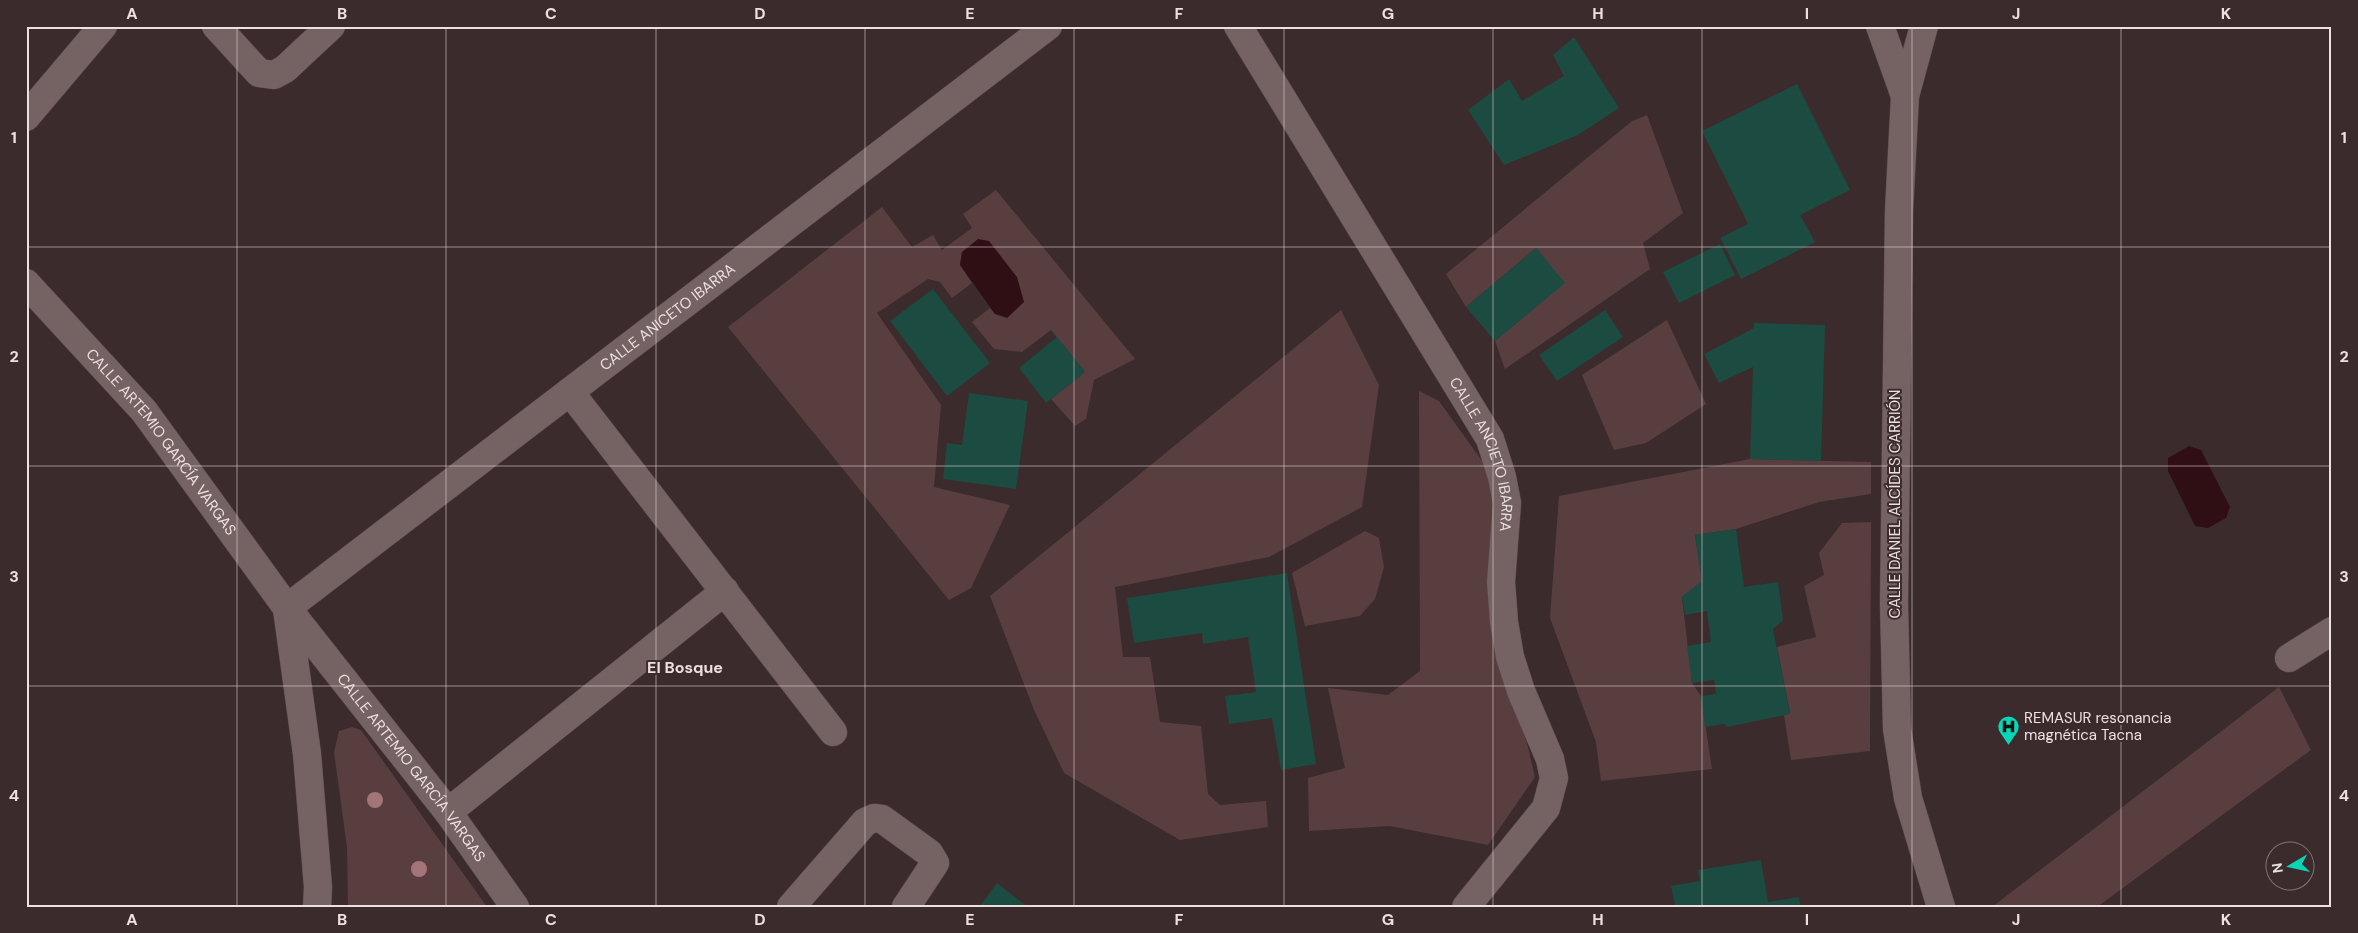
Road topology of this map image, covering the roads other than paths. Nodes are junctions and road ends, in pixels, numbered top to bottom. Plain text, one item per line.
1 (103, 26) edge
2 (216, 26) edge
3 (332, 26) edge
4 (1048, 26) edge
5 (1238, 26) edge
6 (1880, 26) edge
7 (1924, 26) edge
8 (1905, 96) junction
9 (26, 117) edge
10 (26, 284) edge
11 (570, 392) junction
12 (725, 591) junction
13 (287, 608) junction
14 (2332, 631) edge
15 (2289, 658) dead end
16 (833, 732) dead end
17 (448, 812) junction
18 (317, 907) edge
19 (515, 907) edge
20 (791, 907) edge
21 (906, 907) edge
22 (1466, 907) edge
23 (1941, 907) edge

1 - 9 street
2 - 3 street
4 - 11 street, CALLE ANICETO IBARRA
5 - 22 street, CALLE ANCIETO IBARRA
6 - 8 street, CALLE DANIEL ALCÍDES CARRIÓN
7 - 8 street, CALLE DANIEL ALCÍDES CARRIÓN
8 - 23 street, CALLE DANIEL ALCÍDES CARRIÓN
10 - 13 street, CALLE ARTEMIO GARCÍA VARGAS
11 - 12 street
11 - 13 street, CALLE ANICETO IBARRA
12 - 16 street
12 - 17 street
13 - 17 street, CALLE ARTEMIO GARCÍA VARGAS
13 - 18 street, CALLE ARTEMIO GARCÍA VARGAS
14 - 15 street
17 - 19 street, CALLE ARTEMIO GARCÍA VARGAS
20 - 21 street

